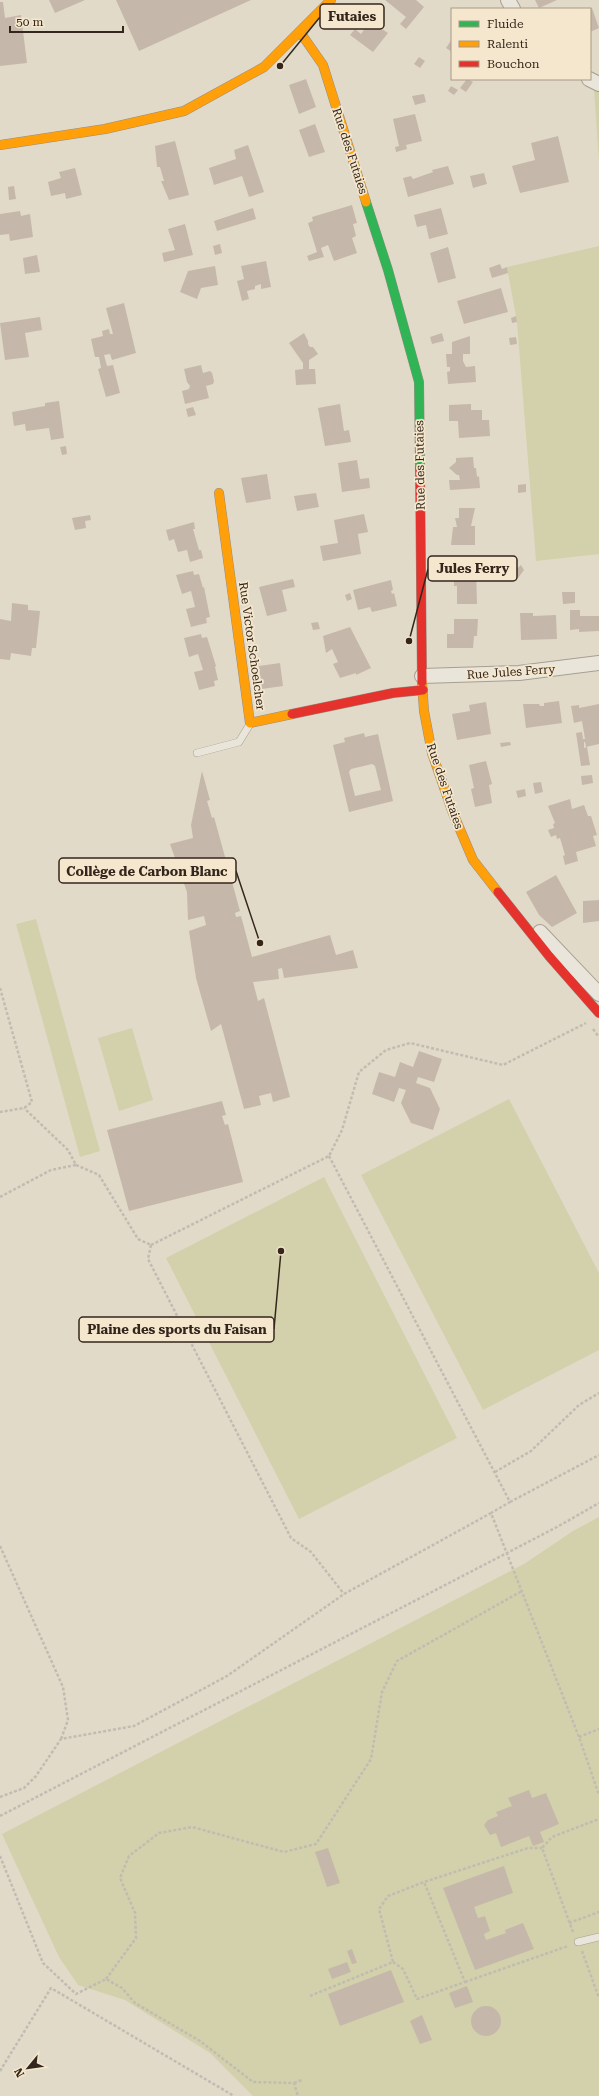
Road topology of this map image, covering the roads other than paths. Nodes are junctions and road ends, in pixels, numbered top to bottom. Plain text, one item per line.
1 (331, 0) edge
2 (300, 32) junction
3 (0, 145) edge
4 (219, 493) dead end
5 (599, 663) edge
6 (422, 683) junction
7 (250, 723) junction
8 (197, 753) dead end
9 (506, 900) junction
10 (599, 994) edge
11 (599, 1013) edge
12 (599, 1937) edge
13 (578, 1942) road end

1 - 2 street
2 - 3 street
2 - 6 street, Rue des Futaies
4 - 7 street, Rue Victor Schoelcher
5 - 6 street, Rue Jules Ferry
6 - 7 street, Rue Victor Schoelcher
6 - 9 street, Rue des Futaies
7 - 8 lane
9 - 10 street, Rue des Futaies
9 - 11 street, Rue des Futaies
12 - 13 lane

